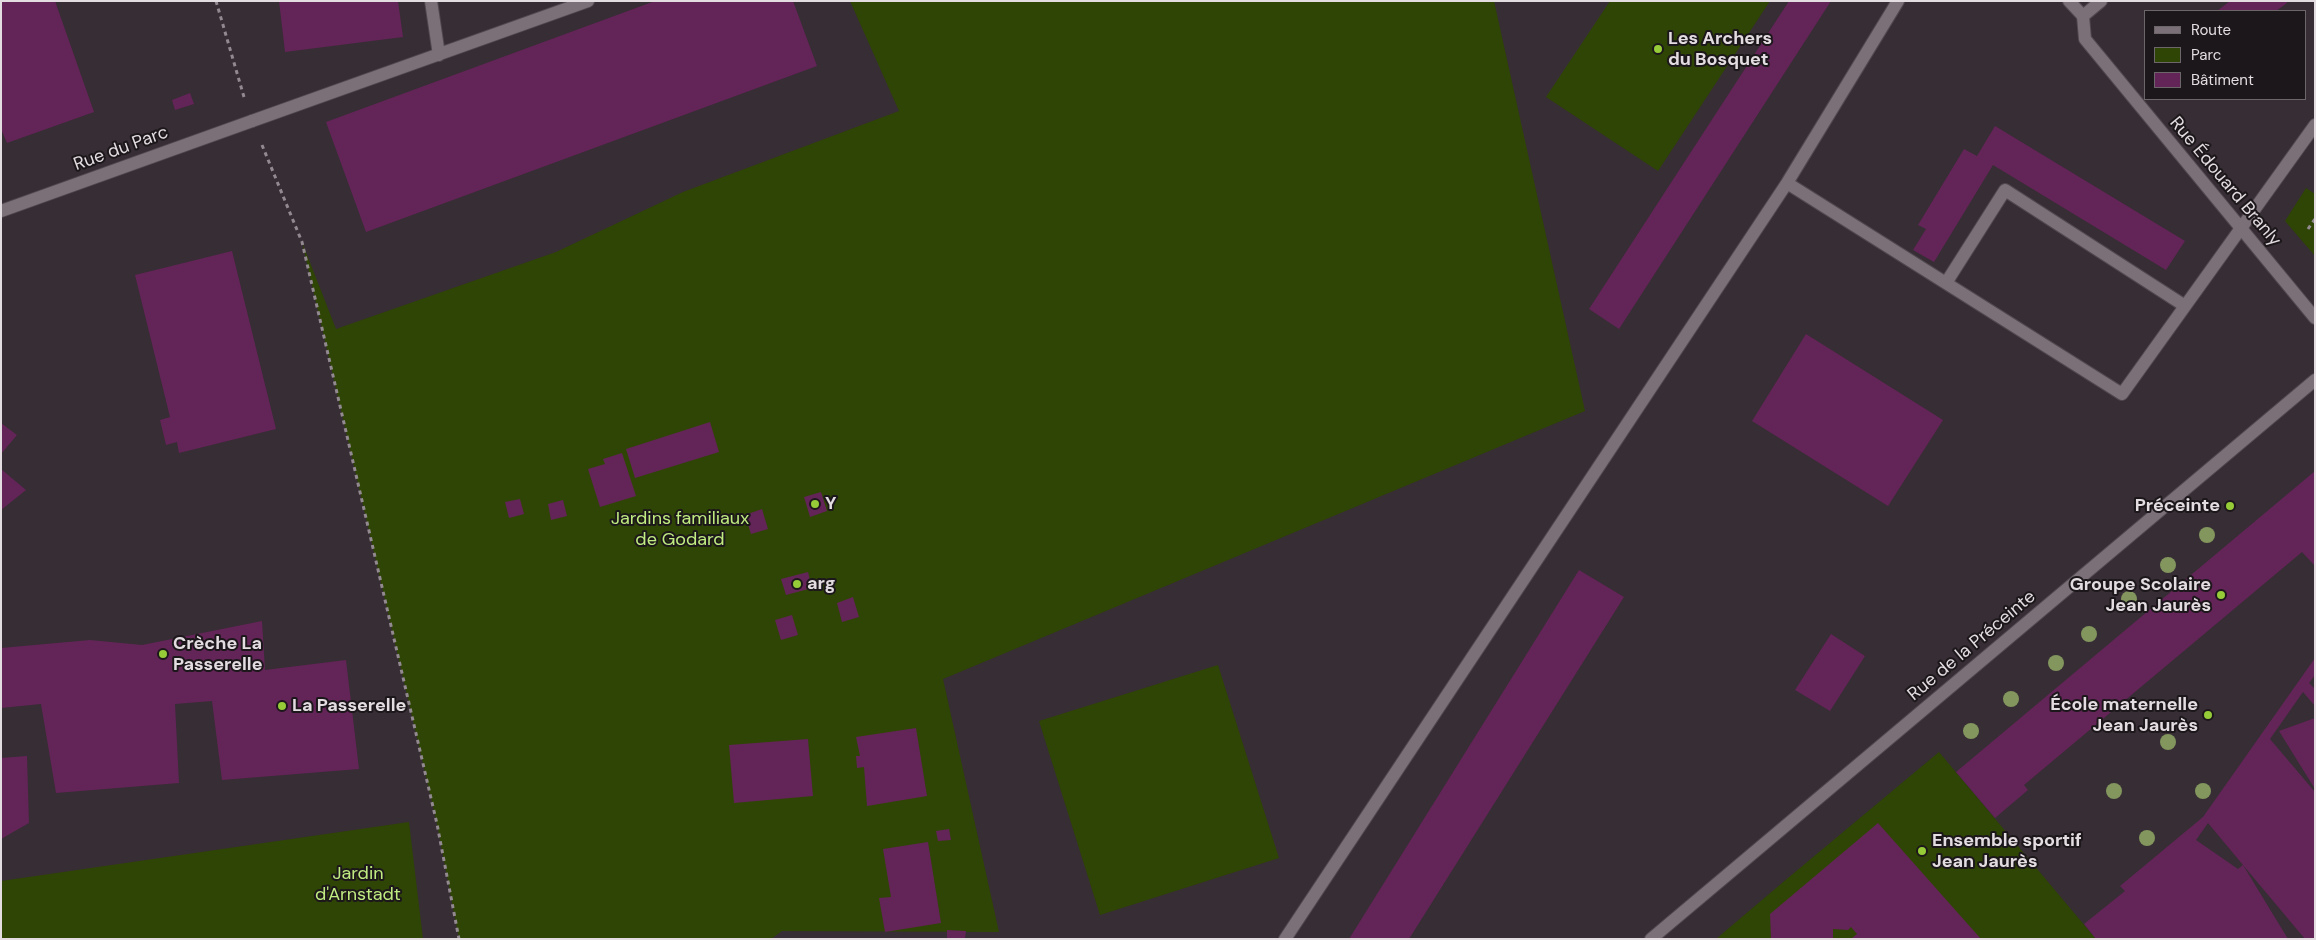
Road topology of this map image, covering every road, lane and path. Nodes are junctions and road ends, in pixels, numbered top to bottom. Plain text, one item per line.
1 (216, 1) edge
2 (431, 1) edge
3 (588, 1) edge
4 (1898, 1) edge
5 (2069, 1) edge
6 (2101, 1) edge
7 (2084, 16) junction
8 (439, 55) junction
9 (252, 121) junction
10 (2315, 125) edge
11 (1788, 183) junction
12 (1, 211) edge
13 (2315, 220) edge
14 (2240, 228) junction
15 (2308, 229) dead end
16 (1946, 283) junction
17 (2185, 306) junction
18 (2315, 318) edge
19 (2315, 380) edge
20 (458, 939) edge
21 (1285, 939) edge
22 (1651, 939) edge

1 - 9 path
2 - 8 street
3 - 8 street, Rue du Parc
4 - 11 street
5 - 7 street
6 - 7 street
7 - 14 street, Rue Édouard Branly
8 - 9 street, Rue du Parc
9 - 12 street, Rue du Parc
9 - 20 path
10 - 14 street
11 - 16 street
11 - 21 street
13 - 15 path
14 - 17 street
14 - 18 street, Rue Édouard Branly
16 - 17 street
16 - 17 street
19 - 22 street, Rue de la Préceinte

